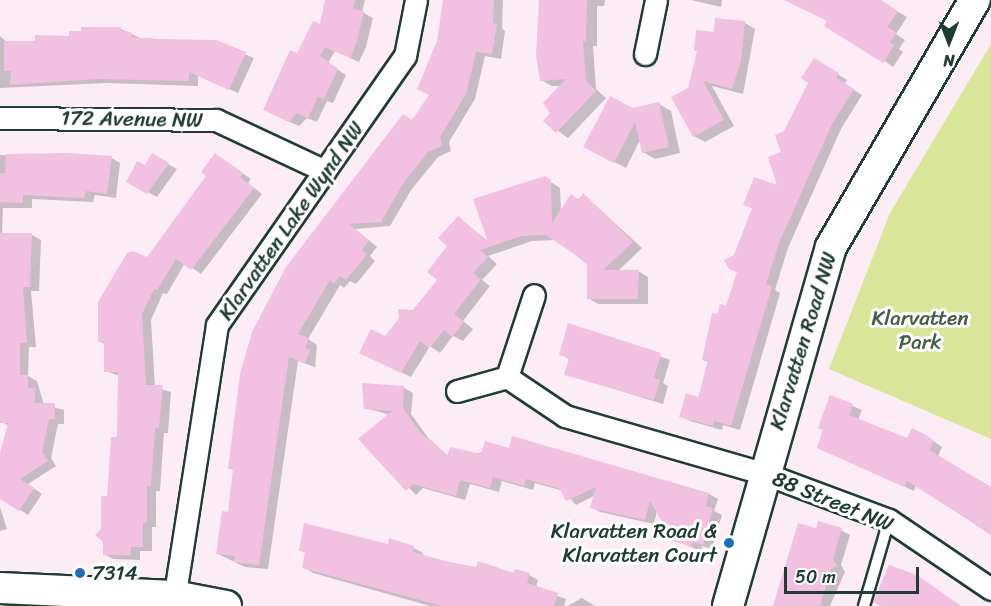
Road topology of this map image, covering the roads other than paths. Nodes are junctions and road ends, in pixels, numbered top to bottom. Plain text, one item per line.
1 (416, 0) edge
2 (656, 0) edge
3 (969, 2) edge
4 (645, 54) dead end
5 (0, 118) edge
6 (325, 171) junction
7 (534, 295) dead end
8 (507, 377) junction
9 (457, 391) dead end
10 (763, 473) junction
11 (889, 520) junction
12 (0, 588) edge
13 (991, 590) edge
14 (84, 591) junction
15 (174, 601) edge
16 (0, 603) edge
17 (226, 606) edge
18 (728, 606) edge
19 (864, 606) edge

1 - 6 street, Klarvatten Lake Wynd NW
2 - 4 street
3 - 10 street, Klarvatten Road NW
5 - 6 street, 172 Avenue NW
6 - 15 street, Klarvatten Lake Wynd NW
7 - 8 street
8 - 9 street
8 - 10 street, 88 Street NW
10 - 11 street, 88 Street NW
10 - 18 street, Klarvatten Road NW
11 - 13 street, 88 Street NW
11 - 19 lane
12 - 14 street
14 - 15 street
14 - 16 street
15 - 17 street

